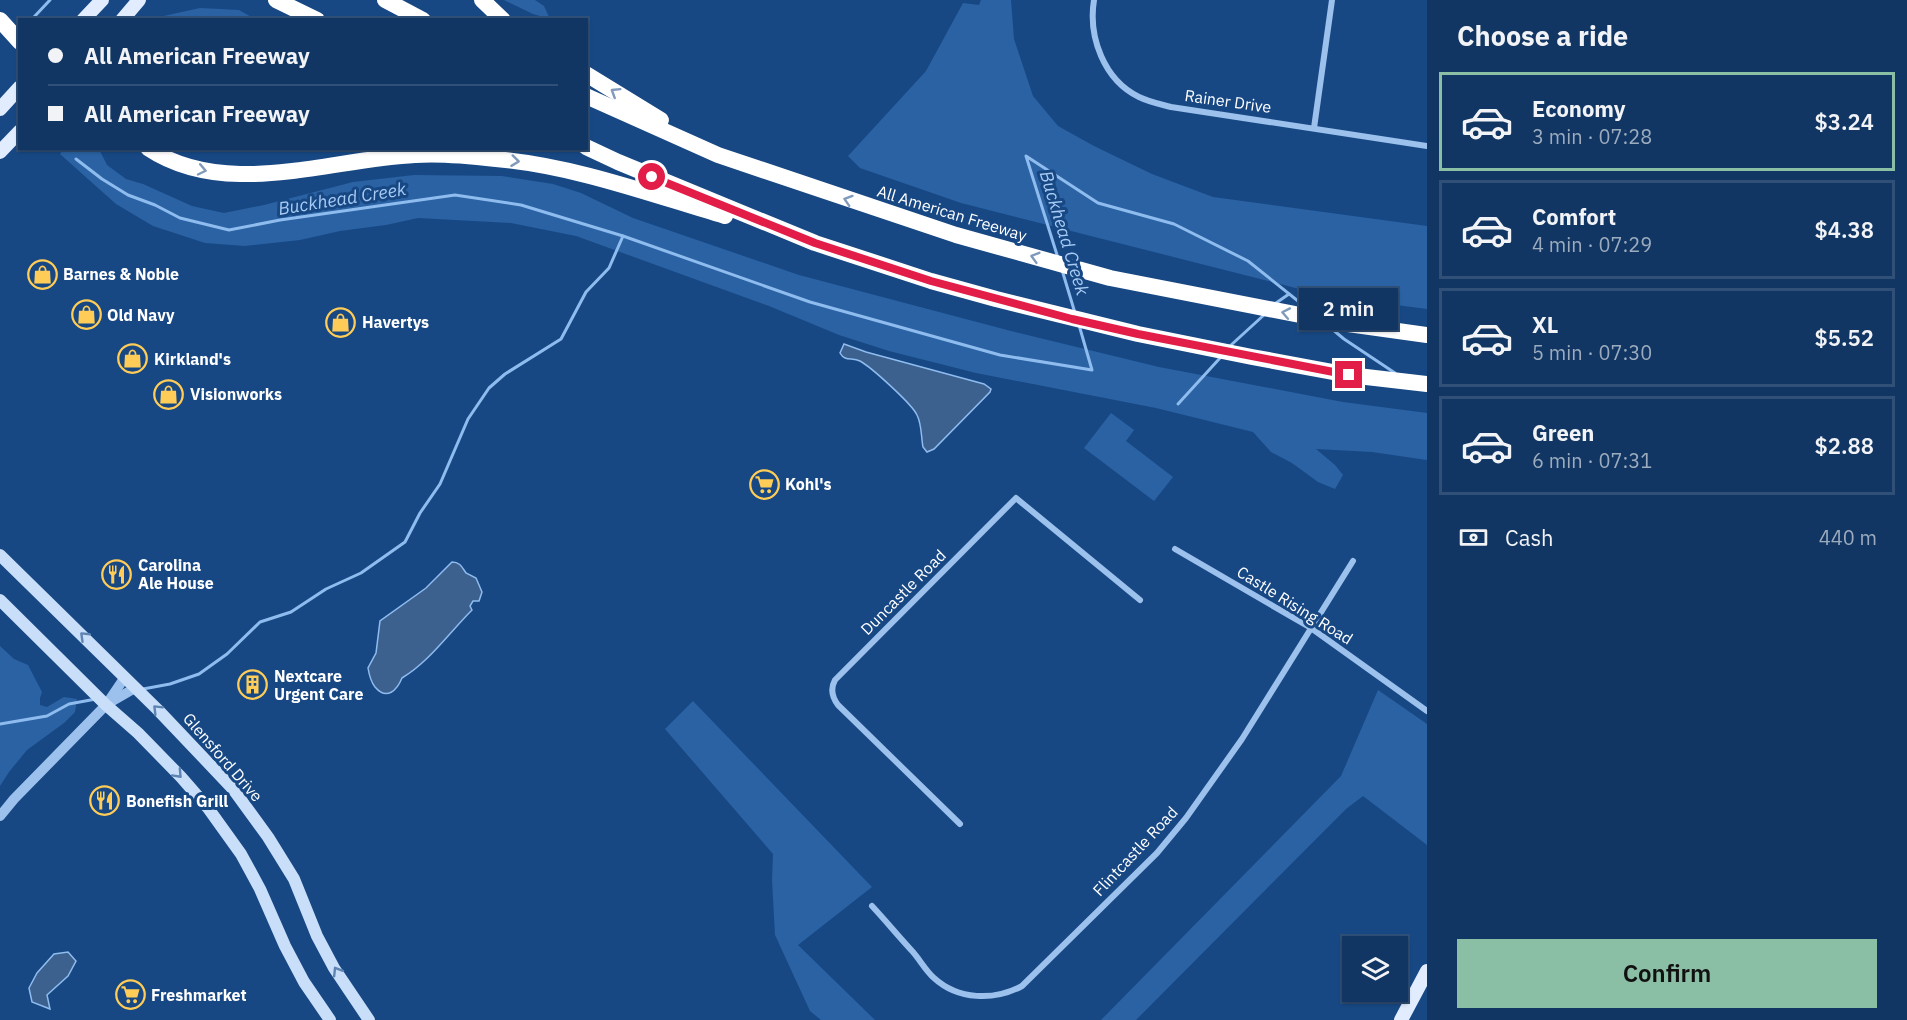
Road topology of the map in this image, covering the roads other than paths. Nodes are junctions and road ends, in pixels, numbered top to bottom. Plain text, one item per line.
1 (102, 0) edge
2 (140, 0) edge
3 (276, 0) edge
4 (385, 0) edge
5 (482, 0) edge
6 (1094, 0) edge
7 (1332, 0) edge
8 (85, 18) edge
9 (124, 18) edge
10 (313, 18) edge
11 (419, 18) edge
12 (501, 18) edge
13 (0, 20) edge
14 (18, 40) edge
15 (588, 75) edge
16 (18, 89) edge
17 (588, 97) edge
18 (0, 109) edge
19 (1314, 128) junction
20 (18, 133) edge
21 (1427, 146) edge
22 (588, 148) edge
23 (152, 150) edge
24 (0, 152) edge
25 (718, 155) junction
26 (815, 243) junction
27 (1427, 335) edge
28 (1349, 375) junction
29 (1427, 384) edge
30 (1427, 392) edge
31 (1175, 549) dead end
32 (0, 555) edge
33 (1353, 561) dead end
34 (0, 600) edge
35 (1140, 600) dead end
36 (1311, 628) junction
37 (126, 677) junction
38 (135, 688) junction
39 (106, 705) junction
40 (1427, 711) edge
41 (0, 816) edge
42 (960, 824) dead end
43 (872, 906) dead end
44 (1427, 970) edge
45 (330, 1020) edge
46 (369, 1020) edge
47 (1401, 1020) edge

1 - 8 main road
2 - 9 main road
3 - 10 highway
4 - 11 highway
5 - 12 highway
6 - 19 street, Rainer Drive
7 - 19 street
13 - 14 highway
25 -> 15 highway
16 - 18 main road
17 - 25 highway, All American Freeway
19 - 21 street, Rainer Drive
20 - 24 main road
22 - 26 highway
23 -> 26 highway
27 -> 25 highway, All American Freeway
26 - 28 highway
28 - 29 highway
28 - 30 highway
31 - 36 street, Castle Rising Road
37 -> 32 main road, Glensford Drive
33 - 36 street, Flintcastle Road
34 - 39 main road
35 - 42 street, Duncastle Road
36 - 40 street, Castle Rising Road
36 - 43 street, Flintcastle Road
37 - 38 main road, Glensford Drive
37 - 39 street
38 - 39 street
46 -> 38 main road, Glensford Drive
39 - 41 street
39 -> 45 main road
44 - 47 main road

